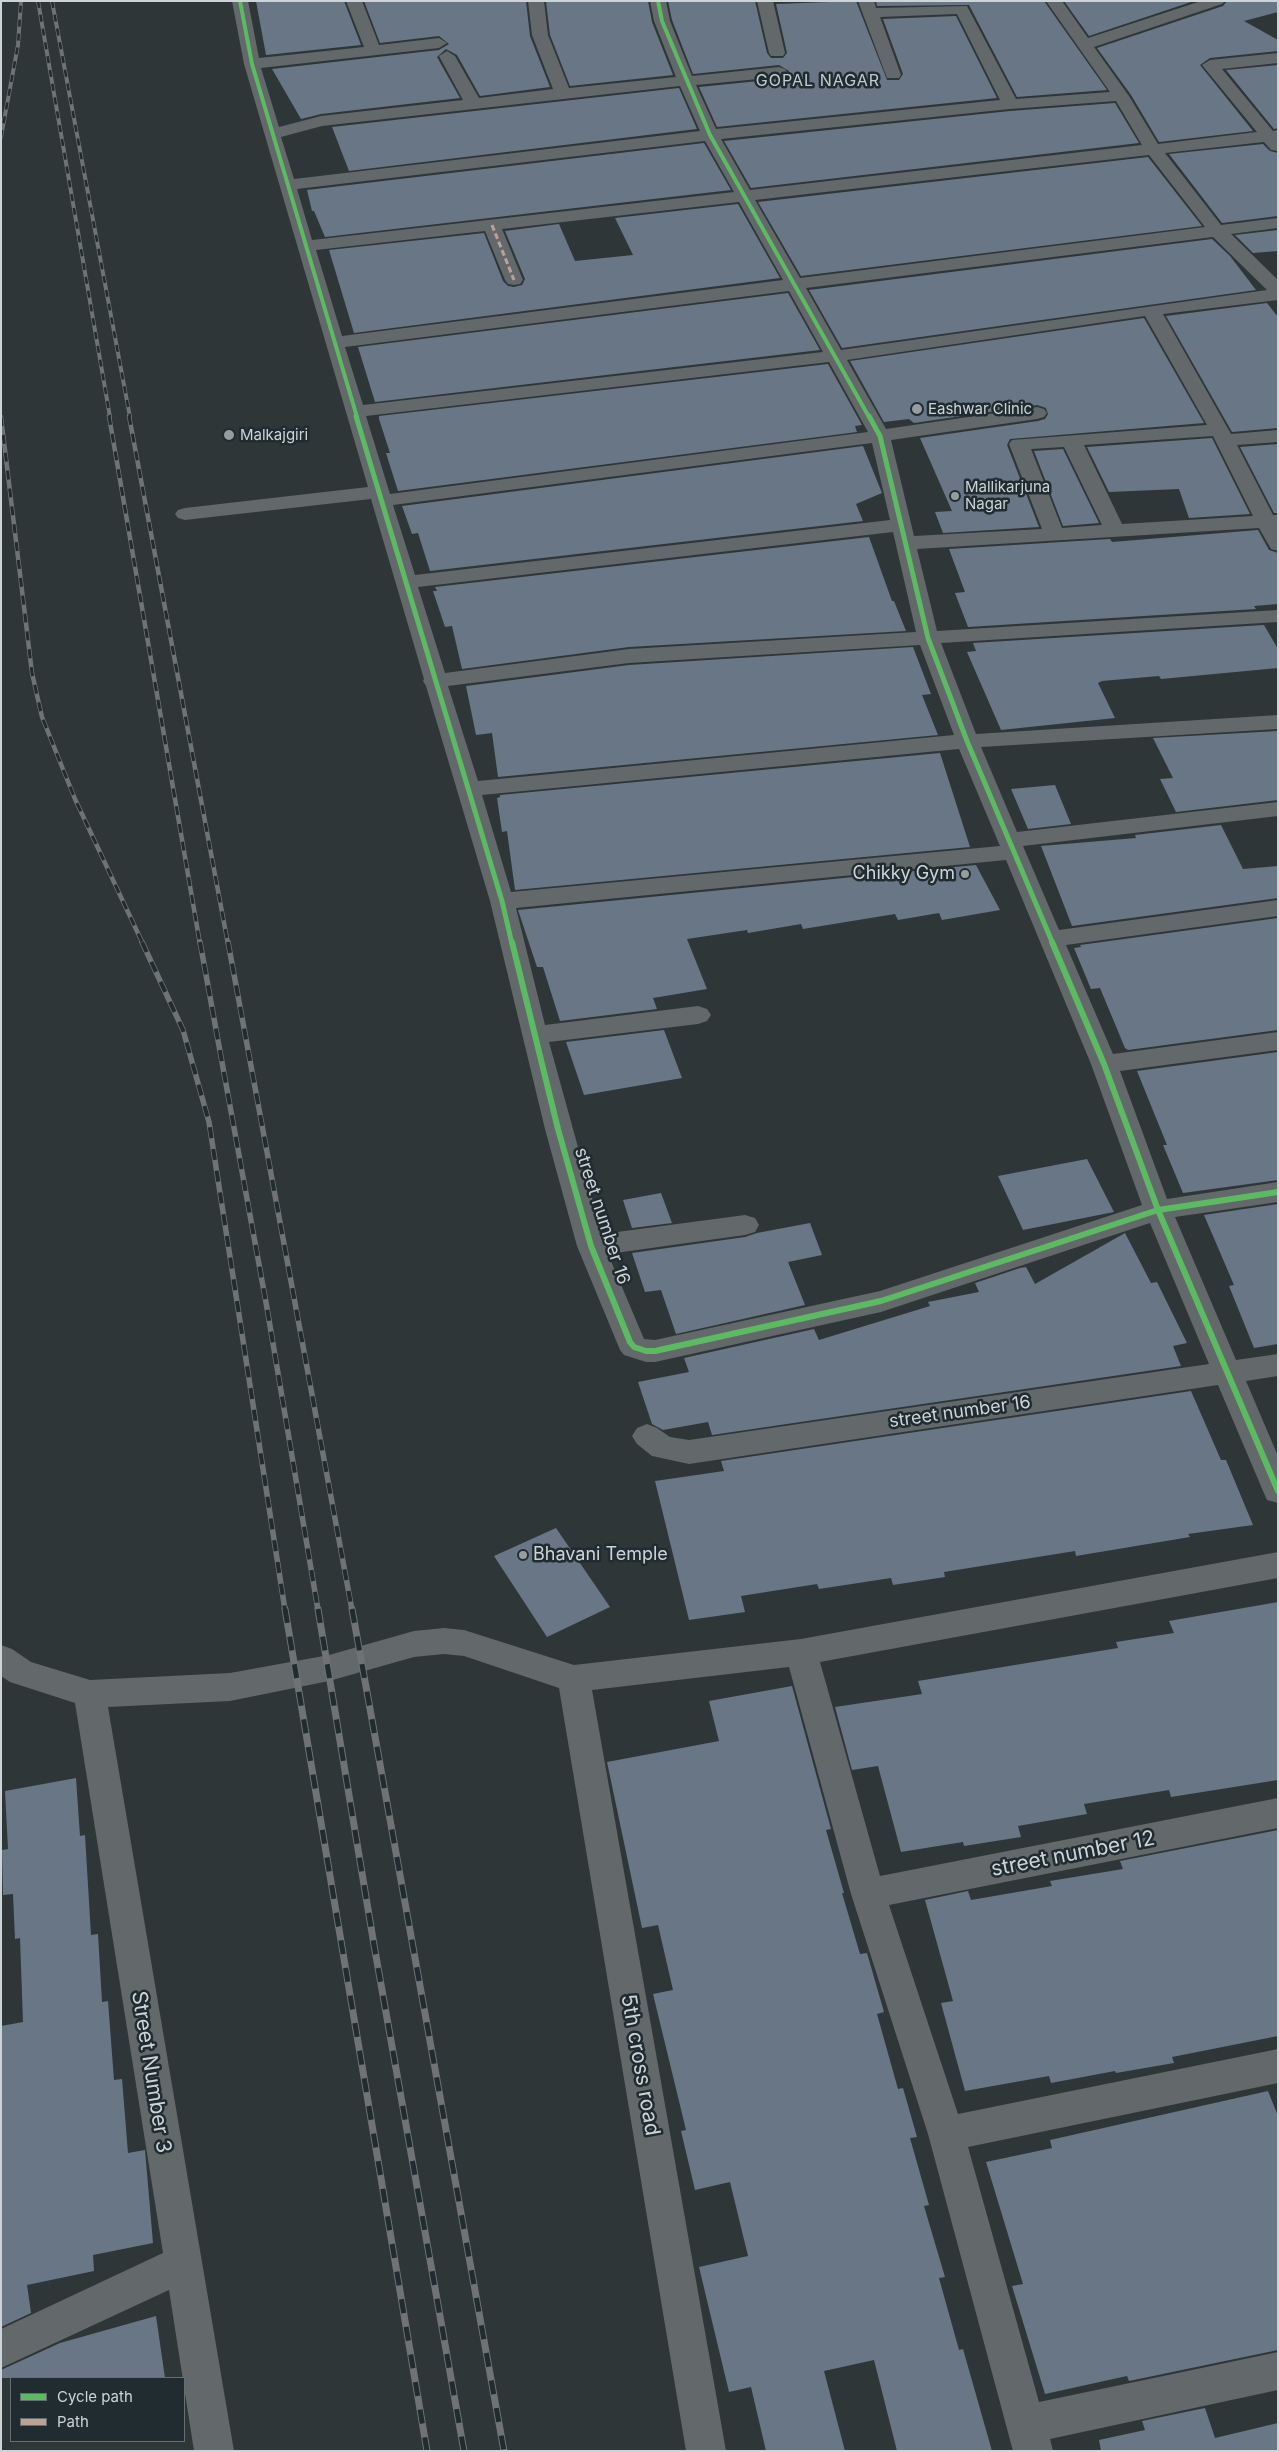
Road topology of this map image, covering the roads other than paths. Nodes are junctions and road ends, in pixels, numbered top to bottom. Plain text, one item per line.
1 (240, 1) edge
2 (354, 1) edge
3 (536, 1) edge
4 (658, 1) edge
5 (766, 1) edge
6 (1054, 1) edge
7 (1217, 1) edge
8 (868, 7) edge
9 (1183, 7) edge
10 (1083, 45) junction
11 (373, 50) junction
12 (777, 53) dead end
13 (1278, 58) edge
14 (252, 64) junction
15 (779, 72) dead end
16 (893, 75) dead end
17 (686, 81) junction
18 (563, 94) junction
19 (1121, 96) junction
20 (474, 104) junction
21 (1010, 104) junction
22 (273, 134) junction
23 (710, 135) junction
24 (1275, 139) edge
25 (1153, 149) junction
26 (287, 185) junction
27 (745, 195) junction
28 (1278, 223) edge
29 (492, 224) junction
30 (1217, 231) junction
31 (306, 246) junction
32 (514, 280) dead end
33 (795, 284) junction
34 (1278, 290) edge
35 (1278, 294) edge
36 (1152, 310) junction
37 (334, 343) junction
38 (835, 356) junction
39 (354, 412) junction
40 (1037, 413) dead end
41 (1223, 435) junction
42 (880, 436) junction
43 (1278, 436) edge
44 (1071, 440) junction
45 (380, 497) junction
46 (185, 514) dead end
47 (1271, 521) edge
48 (1114, 531) junction
49 (903, 534) junction
50 (1055, 535) junction
51 (1278, 545) edge
52 (407, 582) junction
53 (1278, 616) edge
54 (928, 638) junction
55 (434, 681) junction
56 (1278, 722) edge
57 (967, 741) junction
58 (468, 789) junction
59 (1278, 809) edge
60 (1013, 846) junction
61 (502, 901) junction
62 (1278, 908) edge
63 (1050, 939) junction
64 (698, 1015) dead end
65 (535, 1035) junction
66 (1278, 1041) edge
67 (1104, 1064) junction
68 (1278, 1192) edge
69 (1158, 1210) junction
70 (745, 1225) dead end
71 (591, 1246) junction
72 (1278, 1364) edge
73 (1227, 1372) junction
74 (647, 1436) dead end
75 (1278, 1490) edge
76 (1278, 1565) edge
77 (801, 1652) junction
78 (1, 1658) edge
79 (574, 1678) junction
80 (90, 1694) junction
81 (1278, 1814) edge
82 (868, 1894) junction
83 (1278, 2066) edge
84 (946, 2134) junction
85 (182, 2264) junction
86 (1, 2349) edge
87 (1278, 2371) edge
88 (1029, 2438) edge
89 (214, 2451) edge
90 (706, 2451) edge

1 - 14 street, street number 16
2 - 11 street
3 - 18 street
4 - 17 street
5 - 12 street
6 - 10 street
7 - 9 street
8 - 16 street
8 - 21 street
9 - 10 street
10 - 19 street
11 - 14 street
11 - 20 street
13 - 24 street
14 - 22 street, street number 16
15 - 17 street
17 - 18 street
17 - 23 street
18 - 20 street
19 - 21 street
19 - 25 street
20 - 22 street
21 - 23 street
22 - 26 street, street number 16
23 - 26 street
23 - 27 street
24 - 25 street
25 - 27 street
25 - 30 street
26 - 31 street, street number 16
27 - 29 street
27 - 33 street
28 - 30 street
29 - 31 street
29 - 32 street
30 - 33 street
30 - 34 street
31 - 37 street, street number 16
33 - 37 street
33 - 38 street
35 - 36 street
36 - 38 street
36 - 41 street
37 - 39 street, street number 16
38 - 39 street
38 - 42 street
39 - 45 street, street number 16
40 - 42 street
41 - 43 street
41 - 44 street
41 - 47 street
42 - 45 street
42 - 49 street
44 - 48 street
44 - 50 street
45 - 46 street
45 - 52 street, street number 16
47 - 48 street
47 - 51 street
48 - 50 street
49 - 50 street
49 - 52 street
49 - 54 street
52 - 55 street, street number 16
53 - 54 street
54 - 55 street
54 - 57 street
55 - 58 street, street number 16
56 - 57 street
57 - 58 street
57 - 60 street
58 - 61 street, street number 16
59 - 60 street
60 - 61 street
60 - 63 street
61 - 65 street, street number 16
62 - 63 street
63 - 67 street
64 - 65 street
65 - 71 street, street number 16
66 - 67 street
67 - 69 street
68 - 69 street
69 - 71 street, street number 16
69 - 73 street
70 - 71 street
72 - 73 street, street number 16
73 - 74 street, street number 16
73 - 75 street
76 - 77 street
77 - 79 street
77 - 82 street
78 - 80 street
79 - 80 street
79 - 90 street, 5th cross road
80 - 85 street, Street Number 3
81 - 82 street, street number 12
82 - 84 street
83 - 84 street
84 - 88 street
85 - 86 street
85 - 89 street, Street Number 3
87 - 88 street

